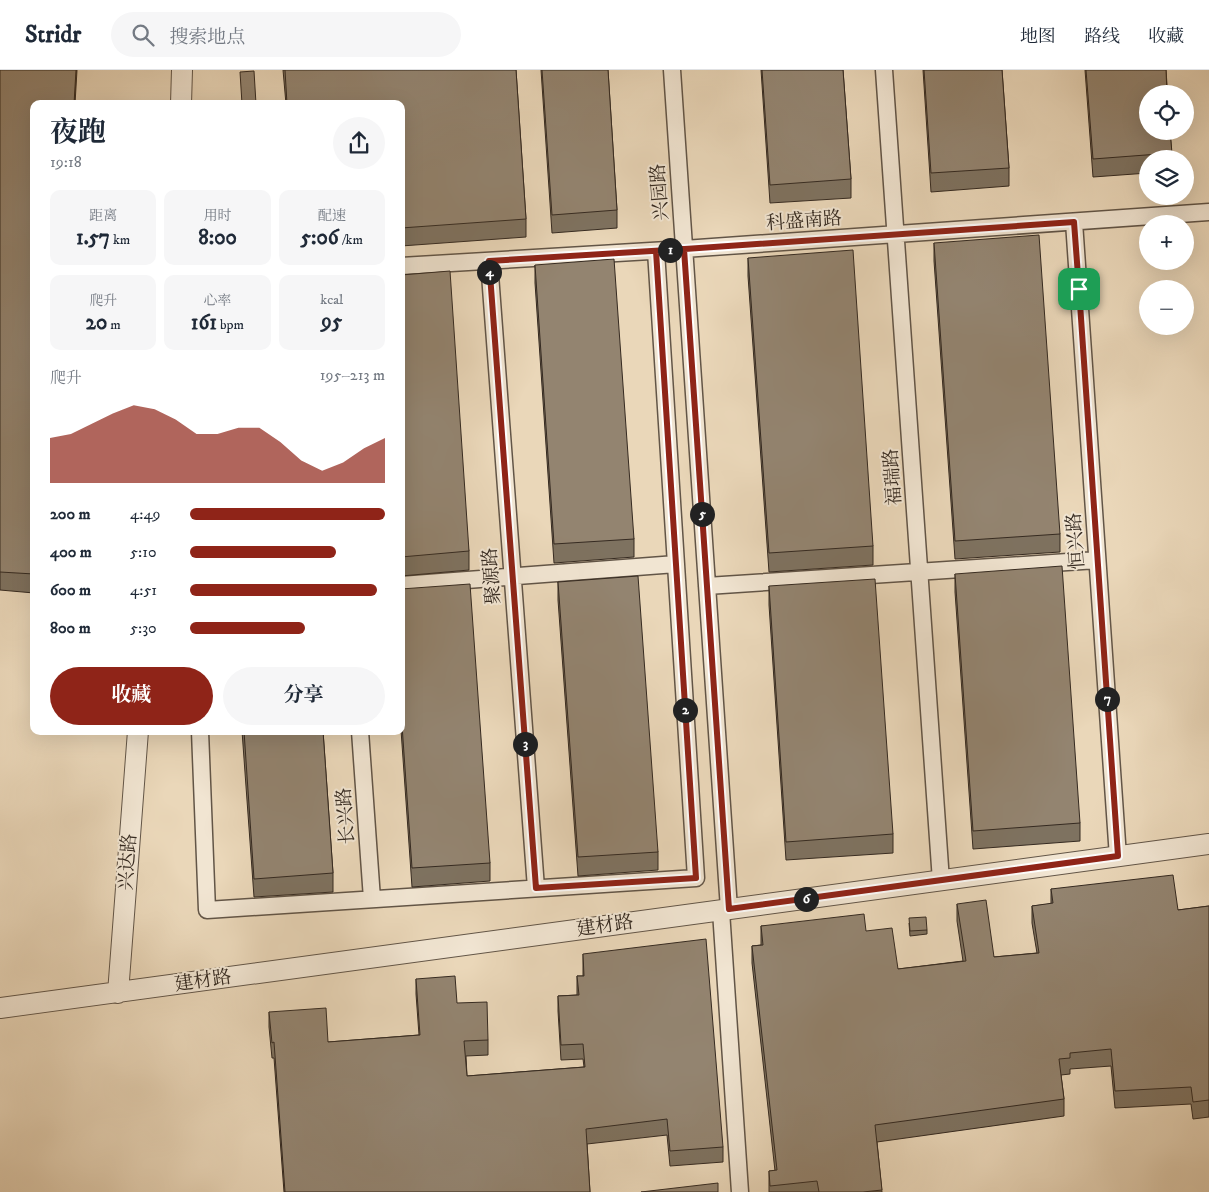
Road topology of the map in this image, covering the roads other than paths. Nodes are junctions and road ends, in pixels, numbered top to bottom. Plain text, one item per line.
1 (182, 70) edge
2 (672, 70) edge
3 (884, 70) edge
4 (181, 100) edge
5 (1209, 212) edge
6 (1074, 222) junction
7 (896, 234) junction
8 (684, 249) junction
9 (656, 251) junction
10 (489, 261) junction
11 (405, 266) edge
12 (1097, 560) junction
13 (676, 564) junction
14 (919, 572) junction
15 (512, 576) junction
16 (405, 585) edge
17 (707, 586) junction
18 (138, 735) edge
19 (200, 735) edge
20 (360, 735) edge
21 (1209, 844) edge
22 (1118, 856) junction
23 (941, 881) junction
24 (536, 888) junction
25 (372, 899) junction
26 (725, 910) junction
27 (118, 992) junction
28 (0, 1008) edge
29 (740, 1192) edge

1 - 4 street
2 - 8 street, 兴园路
3 - 7 street, 福瑞路
5 - 6 street, 科盛南路
6 - 7 street, 科盛南路
6 - 12 street, 恒兴路
7 - 8 street, 科盛南路
7 - 14 street, 福瑞路
8 - 9 street, 科盛南路
8 - 17 street, 兴园路
9 - 10 street, 科盛南路
9 - 13 street
10 - 11 street, 科盛南路
10 - 15 street, 聚源路
12 - 14 street
12 - 22 street, 恒兴路
13 - 15 street
13 - 24 street
14 - 17 street
14 - 23 street, 福瑞路
15 - 16 street
15 - 24 street, 聚源路
17 - 26 street, 兴园路
18 - 27 street, 兴达路
19 - 25 street
20 - 25 street, 长兴路
21 - 22 street, 建材路
22 - 23 street, 建材路
23 - 26 street, 建材路
24 - 25 street
26 - 27 street, 建材路
26 - 29 street, 兴园路
27 - 28 street, 建材路

